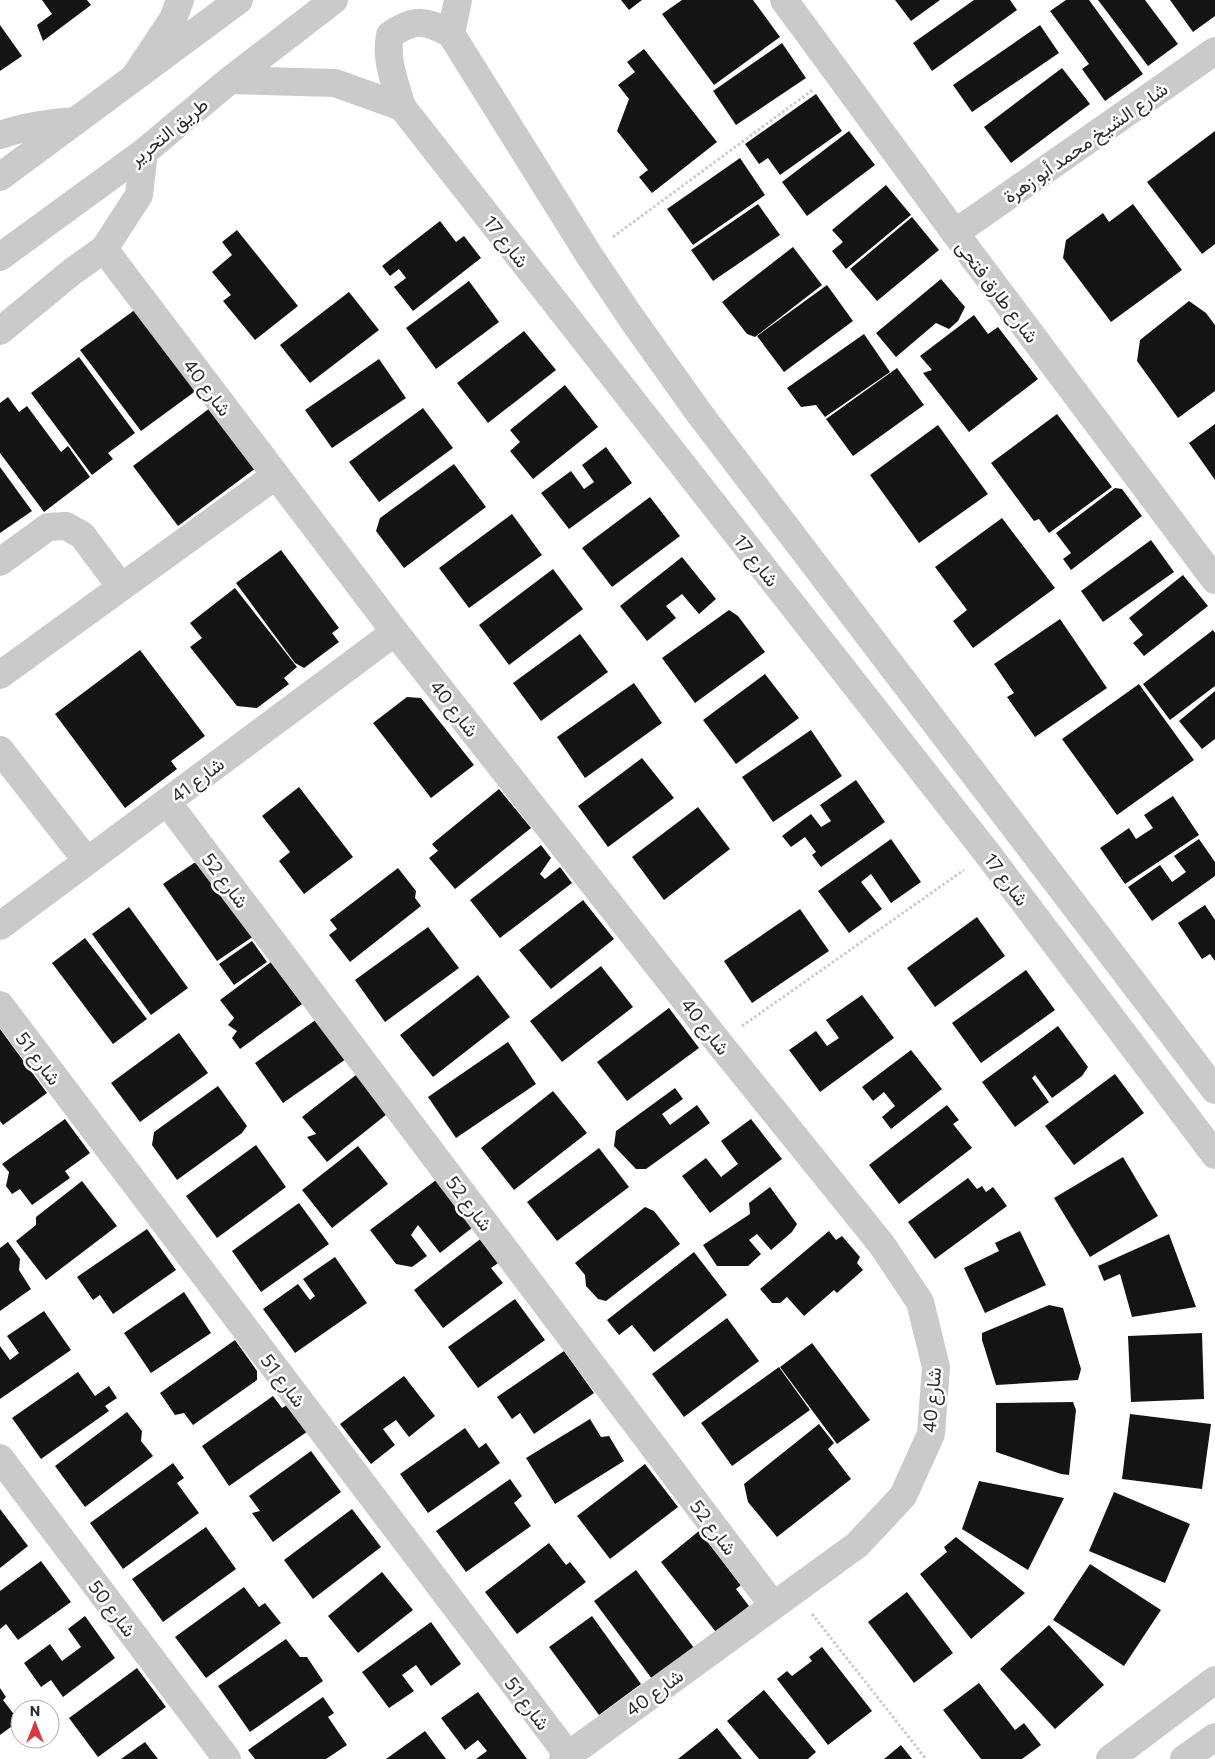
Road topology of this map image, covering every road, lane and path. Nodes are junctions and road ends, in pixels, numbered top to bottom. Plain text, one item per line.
1 (180, 0) edge
2 (238, 0) edge
3 (334, 0) edge
4 (458, 0) edge
5 (784, 0) edge
6 (451, 34) junction
7 (1211, 64) edge
8 (836, 73) junction
9 (133, 78) junction
10 (230, 80) junction
11 (402, 107) junction
12 (75, 121) junction
13 (0, 135) edge
14 (144, 152) junction
15 (0, 177) edge
16 (955, 233) junction
17 (104, 249) junction
18 (589, 255) junction
19 (0, 257) edge
20 (0, 330) edge
21 (275, 476) junction
22 (0, 562) edge
23 (1215, 580) edge
24 (121, 587) junction
25 (395, 632) junction
26 (0, 674) edge
27 (0, 750) edge
28 (167, 802) junction
29 (987, 853) junction
30 (87, 861) junction
31 (0, 926) edge
32 (0, 1006) edge
33 (719, 1043) junction
34 (1215, 1090) edge
35 (1215, 1155) edge
36 (0, 1458) edge
37 (783, 1598) junction
38 (1215, 1680) edge
39 (1215, 1737) edge
40 (565, 1757) edge
41 (227, 1759) edge
42 (926, 1759) edge
43 (1110, 1759) edge
44 (1184, 1759) edge

1 - 9 street
2 - 9 street
3 - 10 street, طريق التحرير
4 - 6 street
5 - 8 street, شارع طارق فتحى
6 - 11 street
6 - 18 street, شارع 17
7 - 16 street, شارع الشيخ محمد أبو زهرة
8 - 16 street, شارع طارق فتحى
8 - 18 path
9 - 12 street
10 - 11 street
10 - 14 street, طريق التحرير
11 - 29 street, شارع 17
12 - 13 street
12 - 15 street
14 - 17 street
14 - 19 street, طريق التحرير
16 - 23 street, شارع طارق فتحى
17 - 20 street
17 - 21 street, شارع 40
18 - 34 street, شارع 17
21 - 24 street
21 - 25 street, شارع 40
22 - 24 street
24 - 26 street
25 - 28 street, شارع 41
25 - 33 street, شارع 40
27 - 30 street
28 - 30 street, شارع 41
28 - 37 street, شارع 52
29 - 33 path
29 - 35 street, شارع 17
30 - 31 street, شارع 41
32 - 40 street, شارع 51
33 - 37 street, شارع 40
36 - 41 street, شارع 50
37 - 40 street, شارع 40
37 - 42 path
38 - 43 street
39 - 44 street

